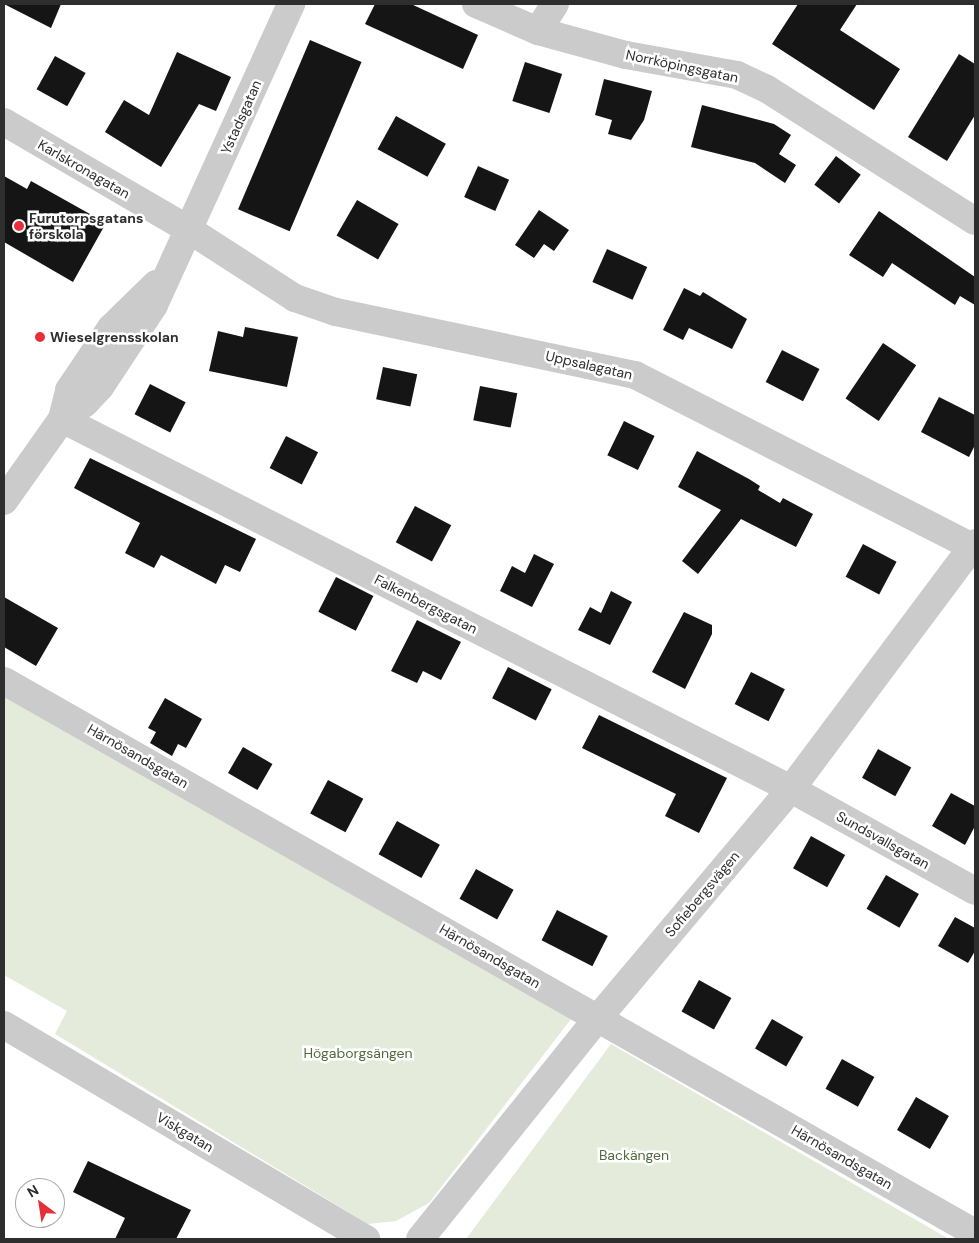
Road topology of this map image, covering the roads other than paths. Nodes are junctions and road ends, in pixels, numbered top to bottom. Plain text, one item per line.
1 (290, 4) edge
2 (476, 4) edge
3 (555, 4) edge
4 (538, 31) junction
5 (4, 122) edge
6 (975, 221) edge
7 (191, 231) junction
8 (62, 419) junction
9 (4, 501) edge
10 (974, 545) edge
11 (4, 681) edge
12 (791, 789) junction
13 (975, 891) edge
14 (598, 1018) junction
15 (4, 1025) edge
16 (975, 1233) edge
17 (366, 1239) edge
18 (420, 1239) edge

1 - 7 street, Ystadsgatan
2 - 4 street, Norrköpingsgatan
3 - 4 street
4 - 6 street, Norrköpingsgatan
5 - 7 street, Karlskronagatan
7 - 8 street, Ystadsgatan
7 - 10 street, Uppsalagatan
8 - 9 street
8 - 12 street, Falkenbergsgatan
10 - 12 street, Sofiebergsvägen
11 - 14 street, Härnösandsgatan
12 - 13 street, Sundsvallsgatan
12 - 14 street, Sofiebergsvägen
14 - 16 street, Härnösandsgatan
14 - 18 street, Sofiebergsvägen
15 - 17 street, Viskgatan

